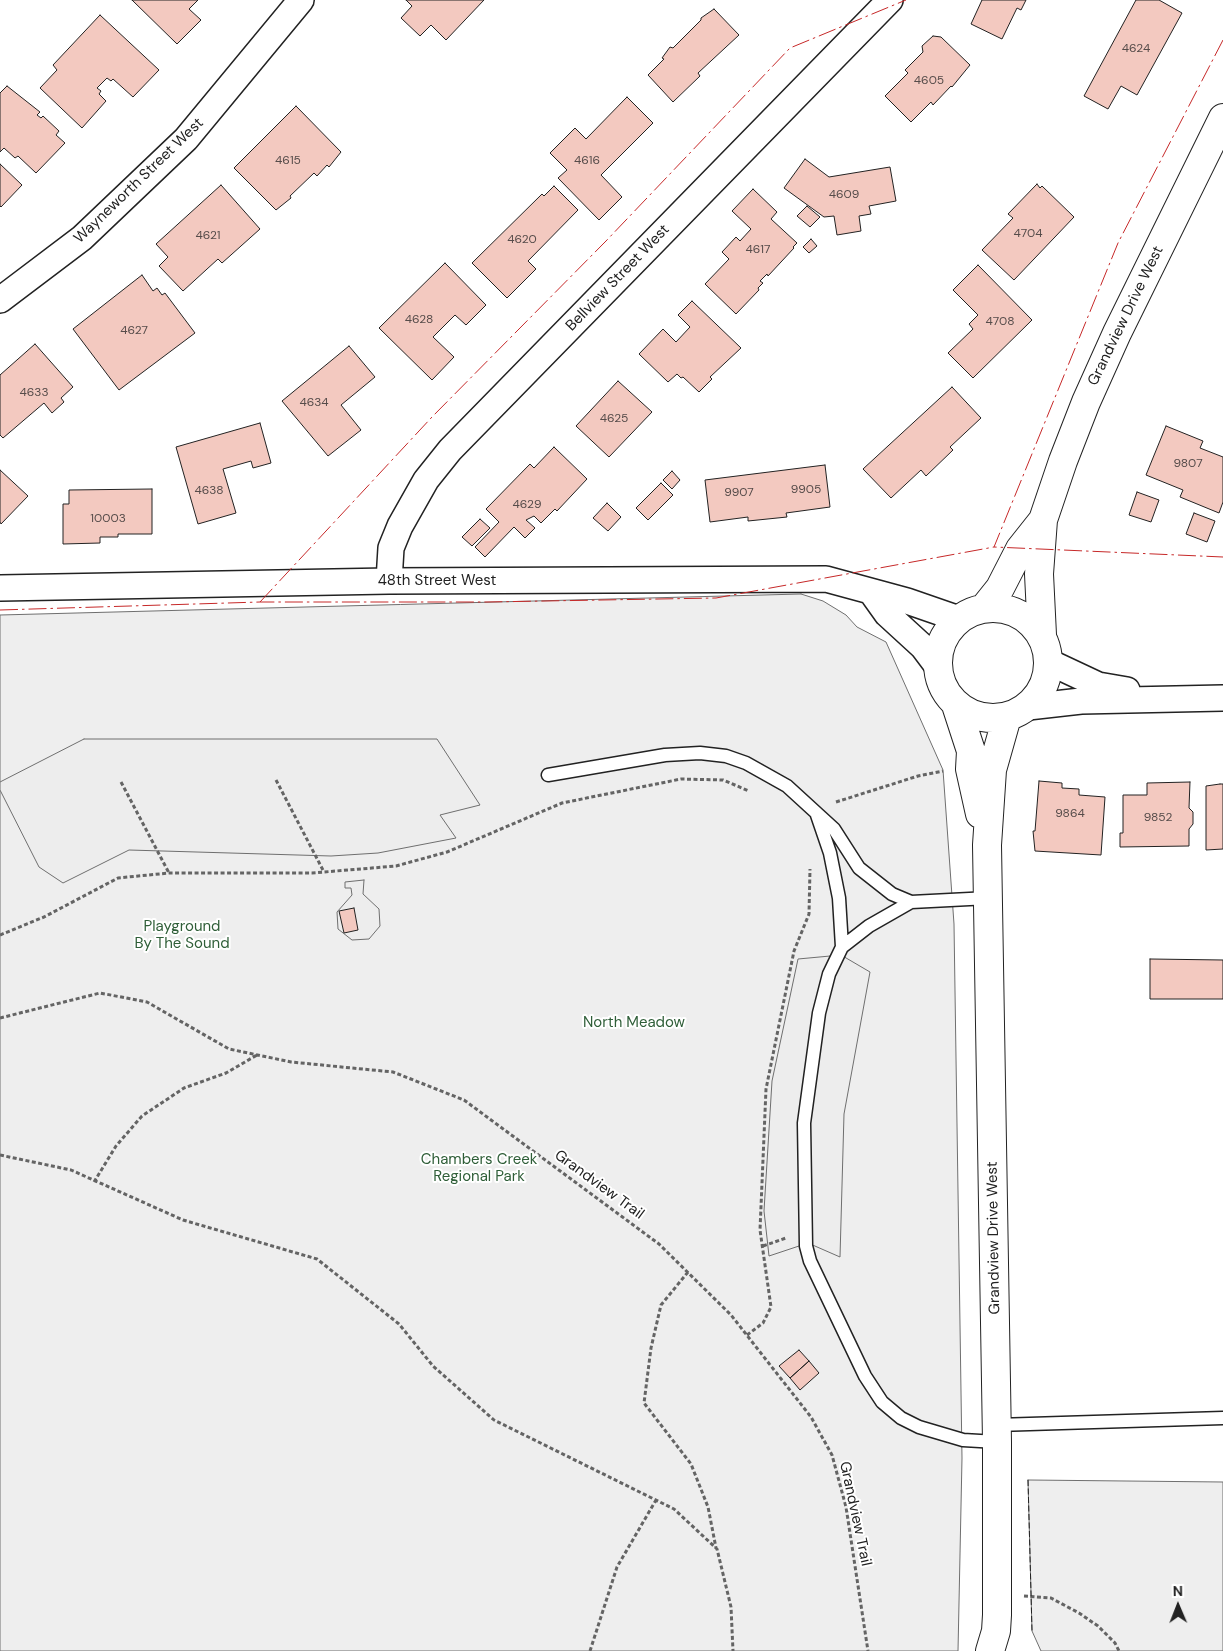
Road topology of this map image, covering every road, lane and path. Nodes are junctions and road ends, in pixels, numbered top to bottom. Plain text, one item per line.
1 (302, 0) edge
2 (890, 0) edge
3 (1223, 118) edge
4 (0, 300) edge
5 (1043, 520) junction
6 (388, 581) junction
7 (0, 588) edge
8 (872, 593) junction
9 (984, 608) junction
10 (959, 620) junction
11 (1042, 635) junction
12 (1049, 662) junction
13 (938, 667) junction
14 (1168, 698) junction
15 (1223, 698) edge
16 (956, 705) junction
17 (1018, 712) junction
18 (950, 770) dead end
19 (548, 774) dead end
20 (276, 780) dead end
21 (121, 782) dead end
22 (757, 794) dead end
23 (831, 804) dead end
24 (816, 813) junction
25 (987, 845) junction
26 (808, 863) dead end
27 (169, 872) junction
28 (324, 872) junction
29 (989, 898) junction
30 (911, 902) junction
31 (0, 935) edge
32 (842, 947) junction
33 (0, 1018) edge
34 (258, 1055) junction
35 (0, 1155) edge
36 (94, 1182) junction
37 (688, 1272) junction
38 (747, 1335) junction
39 (1223, 1418) edge
40 (997, 1433) junction
41 (656, 1500) junction
42 (717, 1549) junction
43 (1023, 1596) dead end
44 (997, 1644) edge
45 (590, 1651) edge
46 (733, 1651) edge
47 (868, 1651) edge
48 (1118, 1651) edge

1 - 4 street, Wayneworth Street West
2 - 6 street, Bellview Street West
3 - 5 street, Grandview Drive West
5 - 9 street, Grandview Drive West
5 - 11 street, Grandview Drive West
6 - 7 street, 48th Street West
6 - 8 street, 48th Street West
8 - 10 street, 48th Street West
8 - 13 street
9 - 10 street
9 - 11 street
10 - 13 street
11 - 12 street
12 - 14 street
12 - 17 street
13 - 16 street
14 - 15 street
14 - 17 street
16 - 17 street
16 - 25 street, Grandview Drive West
17 - 25 street, Grandview Drive West
18 - 23 path
19 - 24 lane
20 - 28 path
21 - 27 path
22 - 28 path
24 - 30 lane
24 - 32 lane
25 - 29 street, Grandview Drive West
26 - 38 path
27 - 28 path
27 - 31 path
29 - 30 lane
29 - 40 street, Grandview Drive West
30 - 32 lane
32 - 40 lane
33 - 34 path, Grandview Trail
34 - 36 path
34 - 37 path, Grandview Trail
35 - 36 path
36 - 41 path
37 - 38 path, Grandview Trail
37 - 42 path
38 - 47 path, Grandview Trail
39 - 40 lane
40 - 44 street, Grandview Drive West
41 - 42 path
41 - 45 path
42 - 46 path
43 - 48 path

